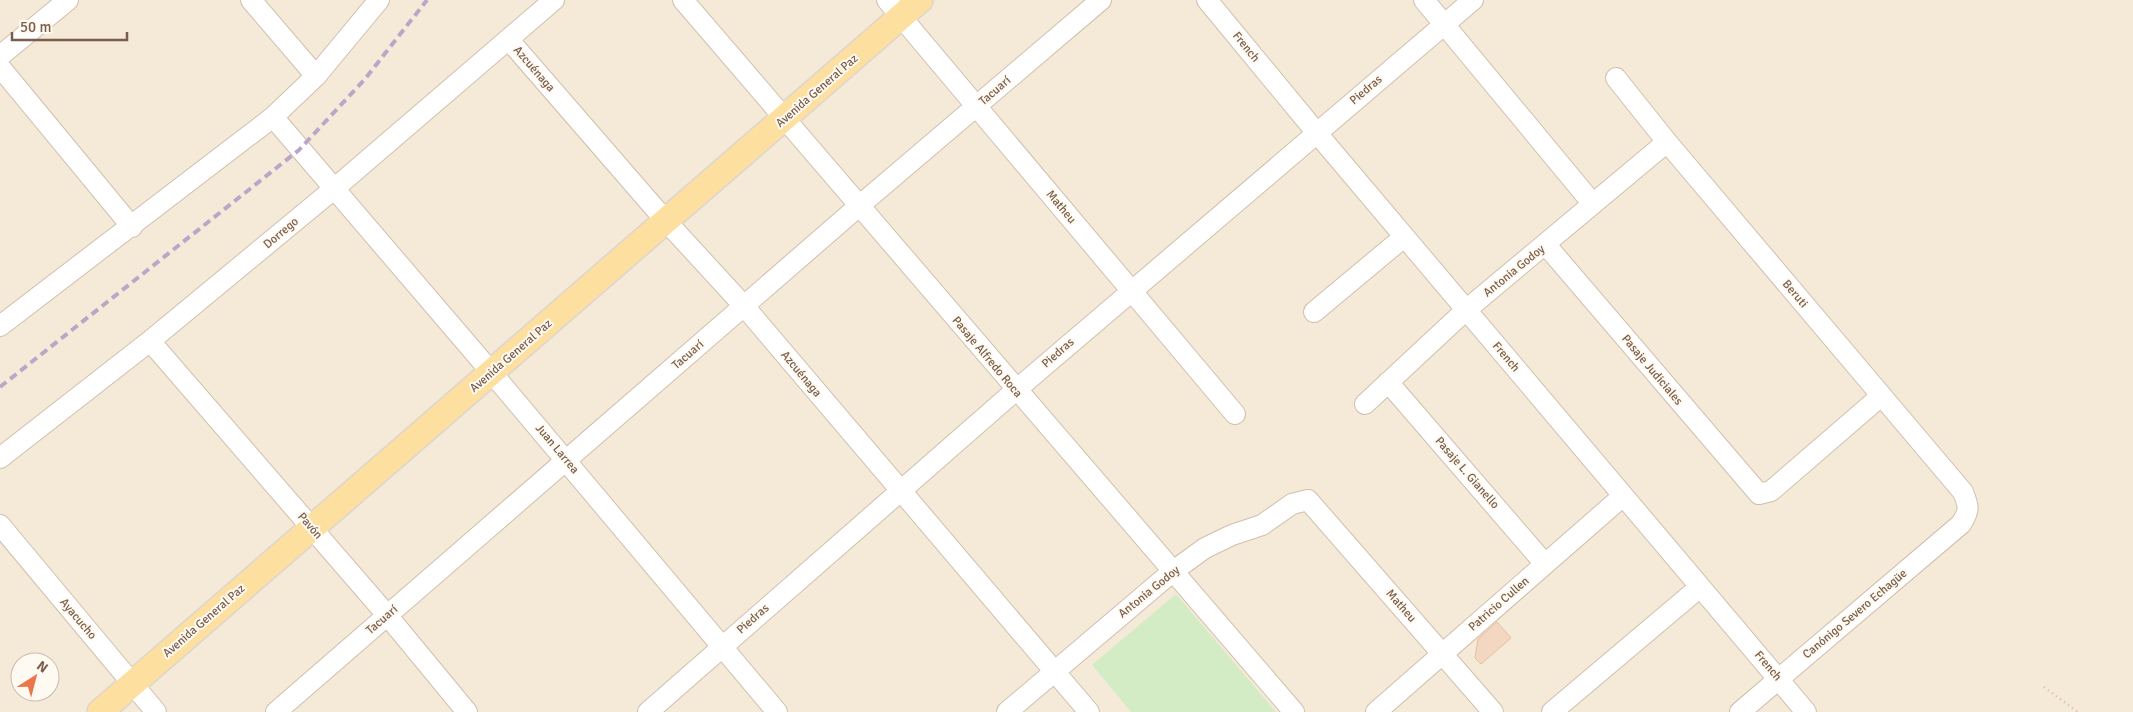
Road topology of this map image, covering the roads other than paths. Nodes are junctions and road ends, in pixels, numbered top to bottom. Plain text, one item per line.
1 (68, 0) edge
2 (251, 0) edge
3 (379, 0) edge
4 (554, 0) edge
5 (683, 0) edge
6 (920, 0) edge
7 (1101, 0) edge
8 (1207, 0) edge
9 (1424, 0) edge
10 (1473, 0) edge
11 (894, 8) edge
12 (1444, 24) junction
13 (509, 40) junction
14 (0, 56) edge
15 (0, 67) edge
16 (316, 76) junction
17 (1616, 78) dead end
18 (976, 107) junction
19 (272, 117) junction
20 (785, 118) junction
21 (1316, 132) junction
22 (1667, 142) junction
23 (335, 188) junction
24 (1593, 204) junction
25 (859, 206) junction
26 (665, 220) junction
27 (132, 227) junction
28 (1404, 237) junction
29 (1546, 245) junction
30 (1131, 290) junction
31 (744, 306) junction
32 (1466, 310) junction
33 (1314, 312) dead end
34 (0, 326) edge
35 (150, 341) junction
36 (492, 373) junction
37 (1388, 382) junction
38 (1016, 390) junction
39 (1881, 396) junction
40 (1365, 404) dead end
41 (1235, 414) dead end
42 (0, 458) edge
43 (566, 461) junction
44 (899, 490) junction
45 (1623, 496) junction
46 (1308, 500) joint
47 (1968, 513) joint
48 (0, 525) edge
49 (311, 527) junction
50 (1545, 564) junction
51 (1172, 572) junction
52 (1700, 587) junction
53 (387, 616) junction
54 (721, 647) junction
55 (1443, 653) junction
56 (1054, 671) junction
57 (1779, 679) junction
58 (133, 685) junction
59 (100, 712) edge
60 (156, 712) edge
61 (276, 712) edge
62 (467, 712) edge
63 (648, 712) edge
64 (777, 712) edge
65 (1007, 712) edge
66 (1089, 712) edge
67 (1294, 712) edge
68 (1376, 712) edge
69 (1493, 712) edge
70 (1552, 712) edge
71 (1740, 712) edge
72 (1806, 712) edge

1 - 14 street
2 - 16 street
3 - 16 street
4 - 13 street, Dorrego
5 - 20 street, Pasaje Alfredo Roca
6 - 11 main road, Avenida General Paz
7 - 18 street, Tacuarí
8 - 21 street, French
9 - 12 street
10 - 12 street, Piedras
11 - 18 street, Matheu
11 - 20 main road, Avenida General Paz
12 - 21 street, Piedras
12 - 24 street
13 - 23 street, Dorrego
13 - 26 street, Azcuénaga
15 - 27 street
16 - 19 street
17 - 22 street, Beruti
18 - 25 street, Tacuarí
18 - 30 street, Matheu
19 - 23 street, Juan Larrea
19 - 27 street
20 - 25 street, Pasaje Alfredo Roca
20 - 26 main road, Avenida General Paz
21 - 28 street, French
21 - 30 street, Piedras
22 - 24 street, Antonia Godoy
22 - 39 street, Beruti
23 - 35 street, Dorrego
23 - 36 street, Juan Larrea
24 - 29 street, Antonia Godoy
25 - 31 street, Tacuarí
25 - 38 street, Pasaje Alfredo Roca
26 - 31 street, Azcuénaga
26 - 36 main road, Avenida General Paz
27 - 34 street
28 - 32 street, French
28 - 33 street
29 - 32 street, Antonia Godoy
29 - 39 street, Pasaje Judiciales
30 - 38 street, Piedras
30 - 41 street, Matheu
31 - 43 street, Tacuarí
31 - 44 street, Azcuénaga
32 - 37 street, Antonia Godoy
32 - 45 street, French
35 - 42 street, Dorrego
35 - 49 street, Pavón
36 - 43 street, Juan Larrea
36 - 49 main road, Avenida General Paz
37 - 40 street, Antonia Godoy
37 - 50 street, Pasaje L. Gianello
38 - 44 street, Piedras
38 - 51 street, Pasaje Alfredo Roca
39 - 47 street, Beruti
43 - 53 street, Tacuarí
43 - 54 street, Juan Larrea
44 - 54 street, Piedras
44 - 56 street, Azcuénaga
45 - 50 street, Patricio Cullen
45 - 52 street, French
46 - 51 street, Antonia Godoy
46 - 55 street, Matheu
47 - 57 street, Canónigo Severo Echagüe
48 - 58 street, Ayacucho
49 - 53 street, Pavón
49 - 58 main road, Avenida General Paz
50 - 55 street, Patricio Cullen
51 - 56 street, Antonia Godoy
51 - 67 street, Pasaje Alfredo Roca
52 - 57 street, French
52 - 70 street
53 - 61 street, Tacuarí
53 - 62 street, Pavón
54 - 63 street, Piedras
54 - 64 street, Juan Larrea
55 - 68 street, Patricio Cullen
55 - 69 street, Matheu
56 - 65 street, Antonia Godoy
56 - 66 street, Azcuénaga
57 - 71 street, Canónigo Severo Echagüe
57 - 72 street, French
58 - 59 main road, Avenida General Paz
58 - 60 street, Ayacucho

